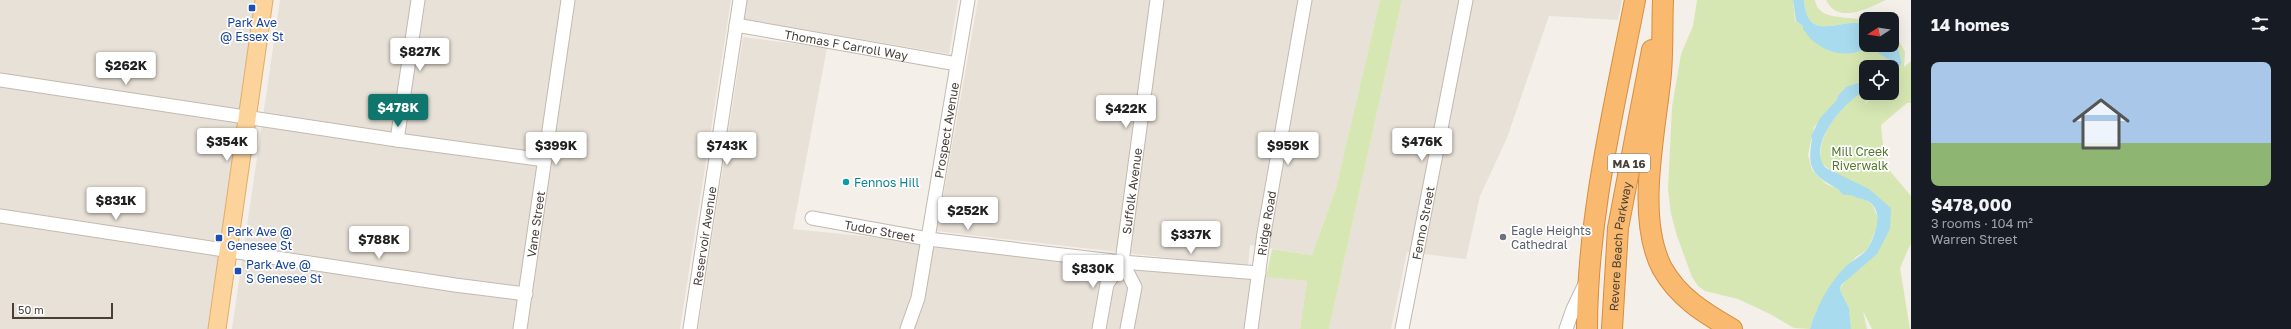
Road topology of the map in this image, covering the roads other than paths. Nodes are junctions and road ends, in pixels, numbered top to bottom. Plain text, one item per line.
1 (264, 0) edge
2 (418, 0) edge
3 (568, 0) edge
4 (740, 0) edge
5 (968, 0) edge
6 (1157, 0) edge
7 (1305, 0) edge
8 (1466, 0) edge
9 (1635, 0) edge
10 (1662, 0) edge
11 (736, 25) junction
12 (957, 64) junction
13 (0, 80) edge
14 (248, 117) junction
15 (397, 140) junction
16 (545, 160) junction
17 (0, 216) edge
18 (812, 218) dead end
19 (928, 239) junction
20 (229, 250) junction
21 (1122, 262) junction
22 (1259, 273) junction
23 (1588, 277) junction
24 (526, 294) junction
25 (217, 329) edge
26 (520, 329) edge
27 (690, 329) edge
28 (907, 329) edge
29 (1099, 329) edge
30 (1127, 329) edge
31 (1251, 329) edge
32 (1402, 329) edge
33 (1566, 329) edge
34 (1587, 329) edge
35 (1612, 329) edge
36 (1732, 329) edge

1 - 14 main road
2 - 15 street
3 - 16 street, Vane Street
4 - 11 street, Reservoir Avenue
5 - 12 street, Prospect Avenue
6 - 21 street, Suffolk Avenue
7 - 22 street, Ridge Road
8 - 32 street, Fenno Street
9 - 23 highway, Revere Beach Parkway / MA 16
10 - 35 highway, Revere Beach Parkway / MA 16
10 - 36 highway
11 - 12 street, Thomas F Carroll Way
11 - 27 street, Reservoir Avenue
12 - 19 street, Prospect Avenue
13 - 14 street
14 - 15 street
14 - 20 main road
15 - 16 street
16 - 24 street, Vane Street
17 - 20 street
18 - 19 street, Tudor Street
19 - 21 street, Tudor Street
19 - 28 street, Prospect Avenue
20 - 24 street
20 - 25 main road
21 - 22 street, Tudor Street
21 - 29 street, Suffolk Avenue
21 - 30 street
22 - 31 street, Ridge Road
23 - 33 street
23 - 34 highway, Revere Beach Parkway / MA 16
24 - 26 street, Vane Street

